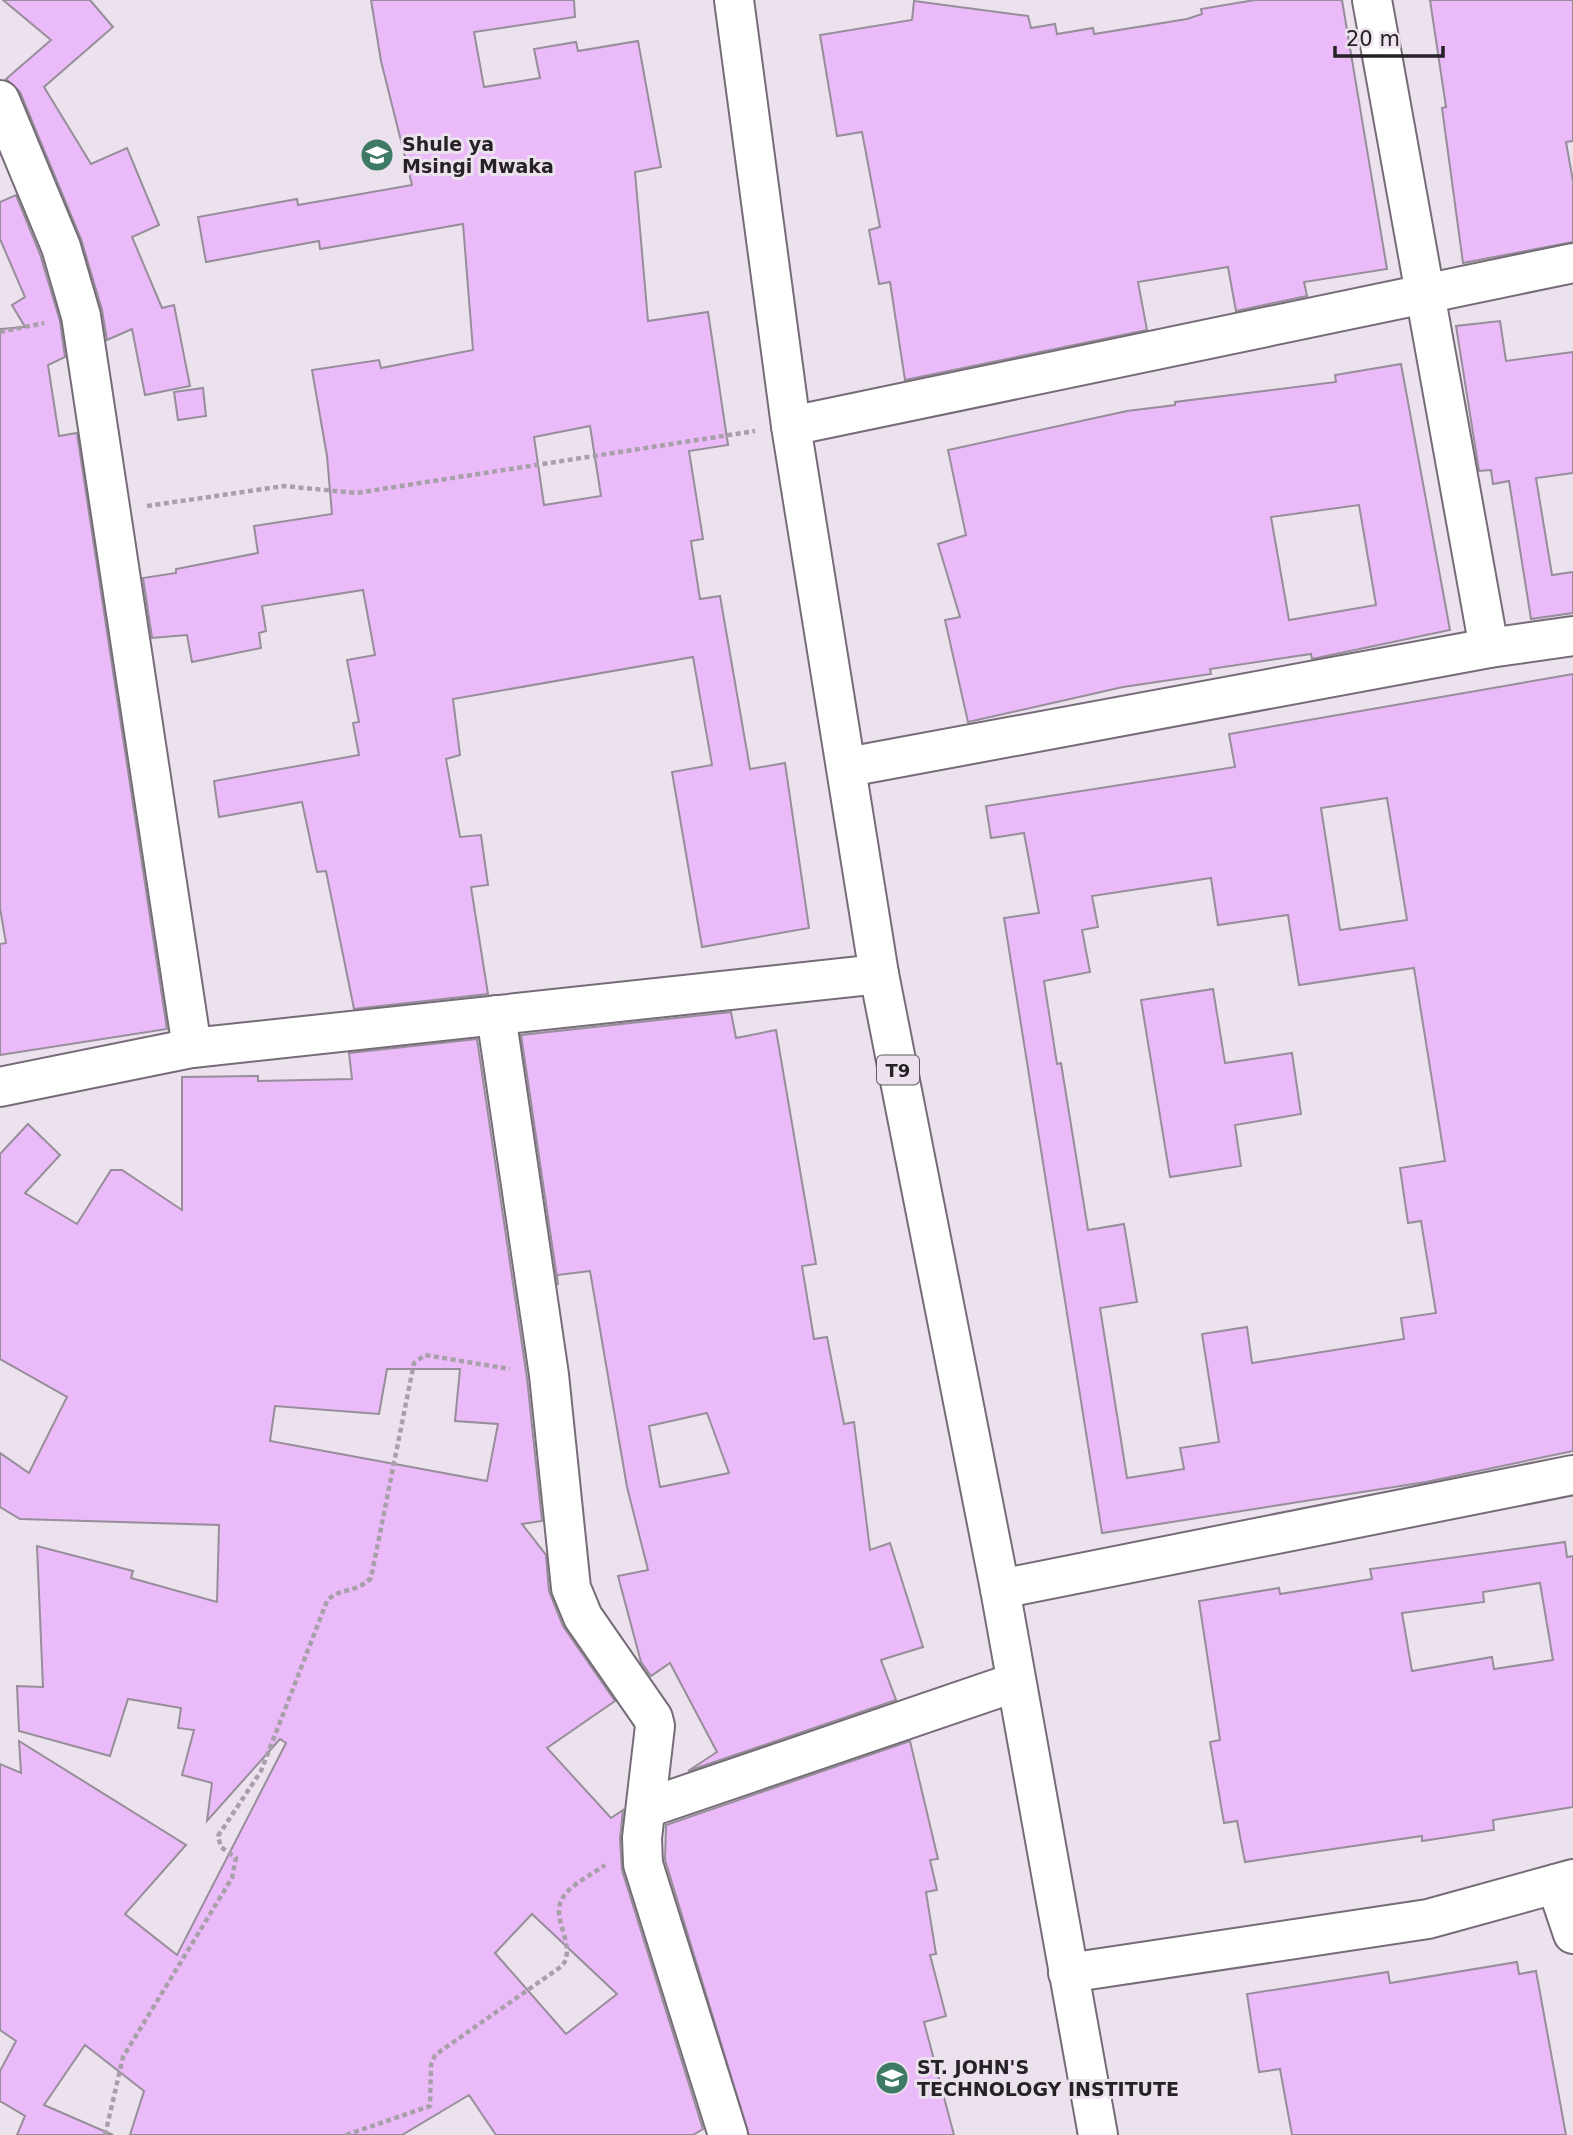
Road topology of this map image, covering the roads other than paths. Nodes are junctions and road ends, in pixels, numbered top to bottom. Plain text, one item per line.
1 (734, 0) edge
2 (1372, 0) edge
3 (0, 100) edge
4 (1573, 263) edge
5 (1424, 293) junction
6 (791, 426) junction
7 (1573, 636) edge
8 (1489, 648) junction
9 (848, 768) junction
10 (879, 974) junction
11 (496, 1015) junction
12 (191, 1048) junction
13 (0, 1087) edge
14 (1573, 1475) edge
15 (1000, 1589) junction
16 (1016, 1682) junction
17 (645, 1823) junction
18 (1565, 1881) edge
19 (1573, 1934) edge
20 (1068, 1973) junction
21 (727, 2135) edge
22 (1098, 2135) edge

1 - 6 main road, T9
2 - 5 main road
3 - 12 main road
4 - 5 main road
5 - 6 main road
5 - 8 main road
6 - 9 main road, T9
7 - 8 main road
8 - 9 main road
9 - 10 main road, T9
10 - 11 main road
10 - 15 main road, T9
11 - 12 main road
11 - 17 main road
12 - 13 main road
14 - 15 main road
15 - 16 main road, T9
16 - 17 main road
16 - 20 main road, T9
17 - 21 main road
18 - 19 main road
18 - 20 main road
20 - 22 main road, T9

